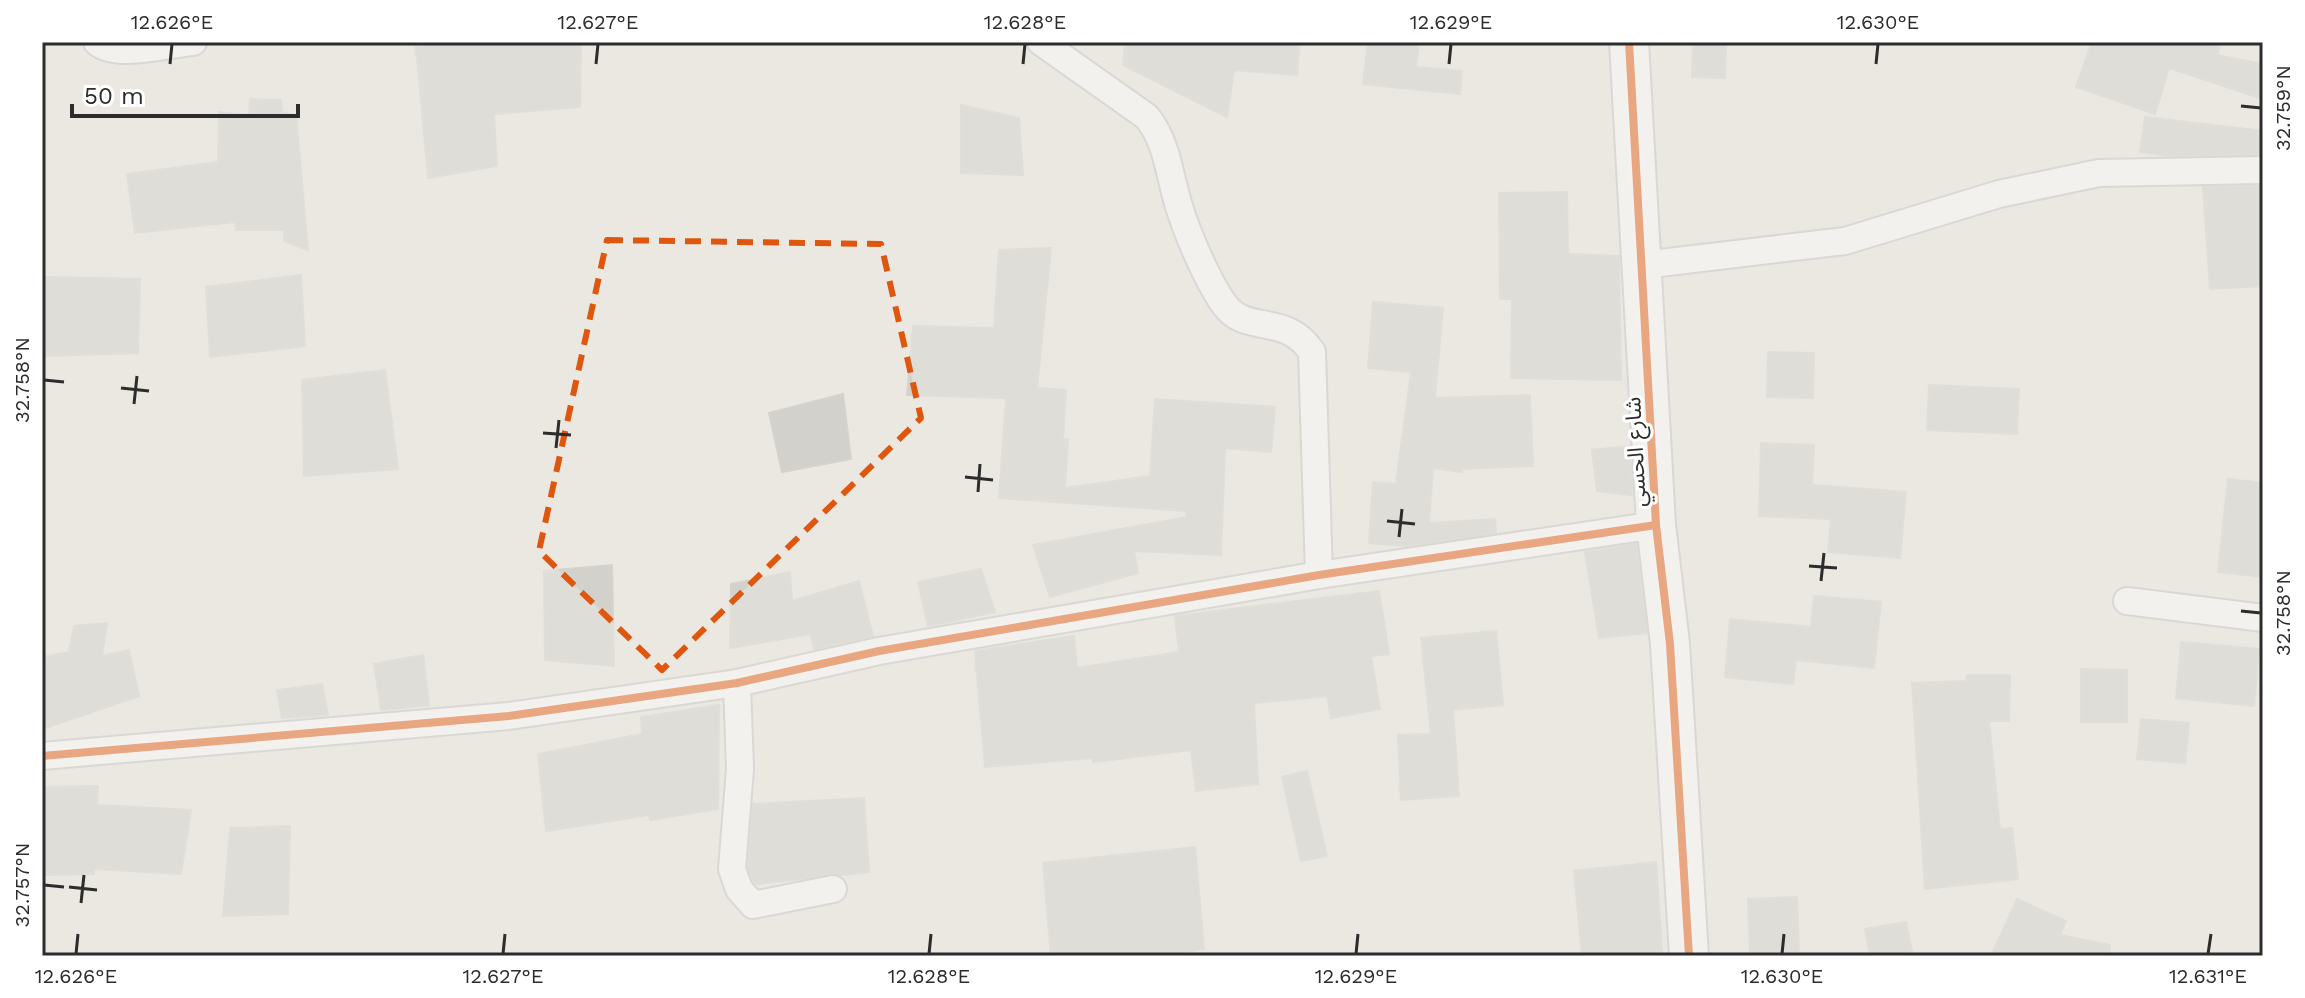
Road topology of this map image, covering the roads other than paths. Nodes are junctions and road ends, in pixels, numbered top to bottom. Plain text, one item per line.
1 (97, 42) edge
2 (193, 42) edge
3 (1041, 42) edge
4 (1629, 42) edge
5 (2263, 170) edge
6 (1643, 265) junction
7 (1656, 525) junction
8 (1319, 575) junction
9 (2127, 601) dead end
10 (2263, 618) edge
11 (737, 683) junction
12 (42, 756) edge
13 (833, 889) dead end
14 (1689, 956) edge

1 - 2 street
3 - 8 street
4 - 6 street, شارع الحسي
5 - 6 street
6 - 7 street, شارع الحسي
7 - 8 street
7 - 14 street, شارع الحسي
8 - 11 street
9 - 10 street
11 - 12 street
11 - 13 street

